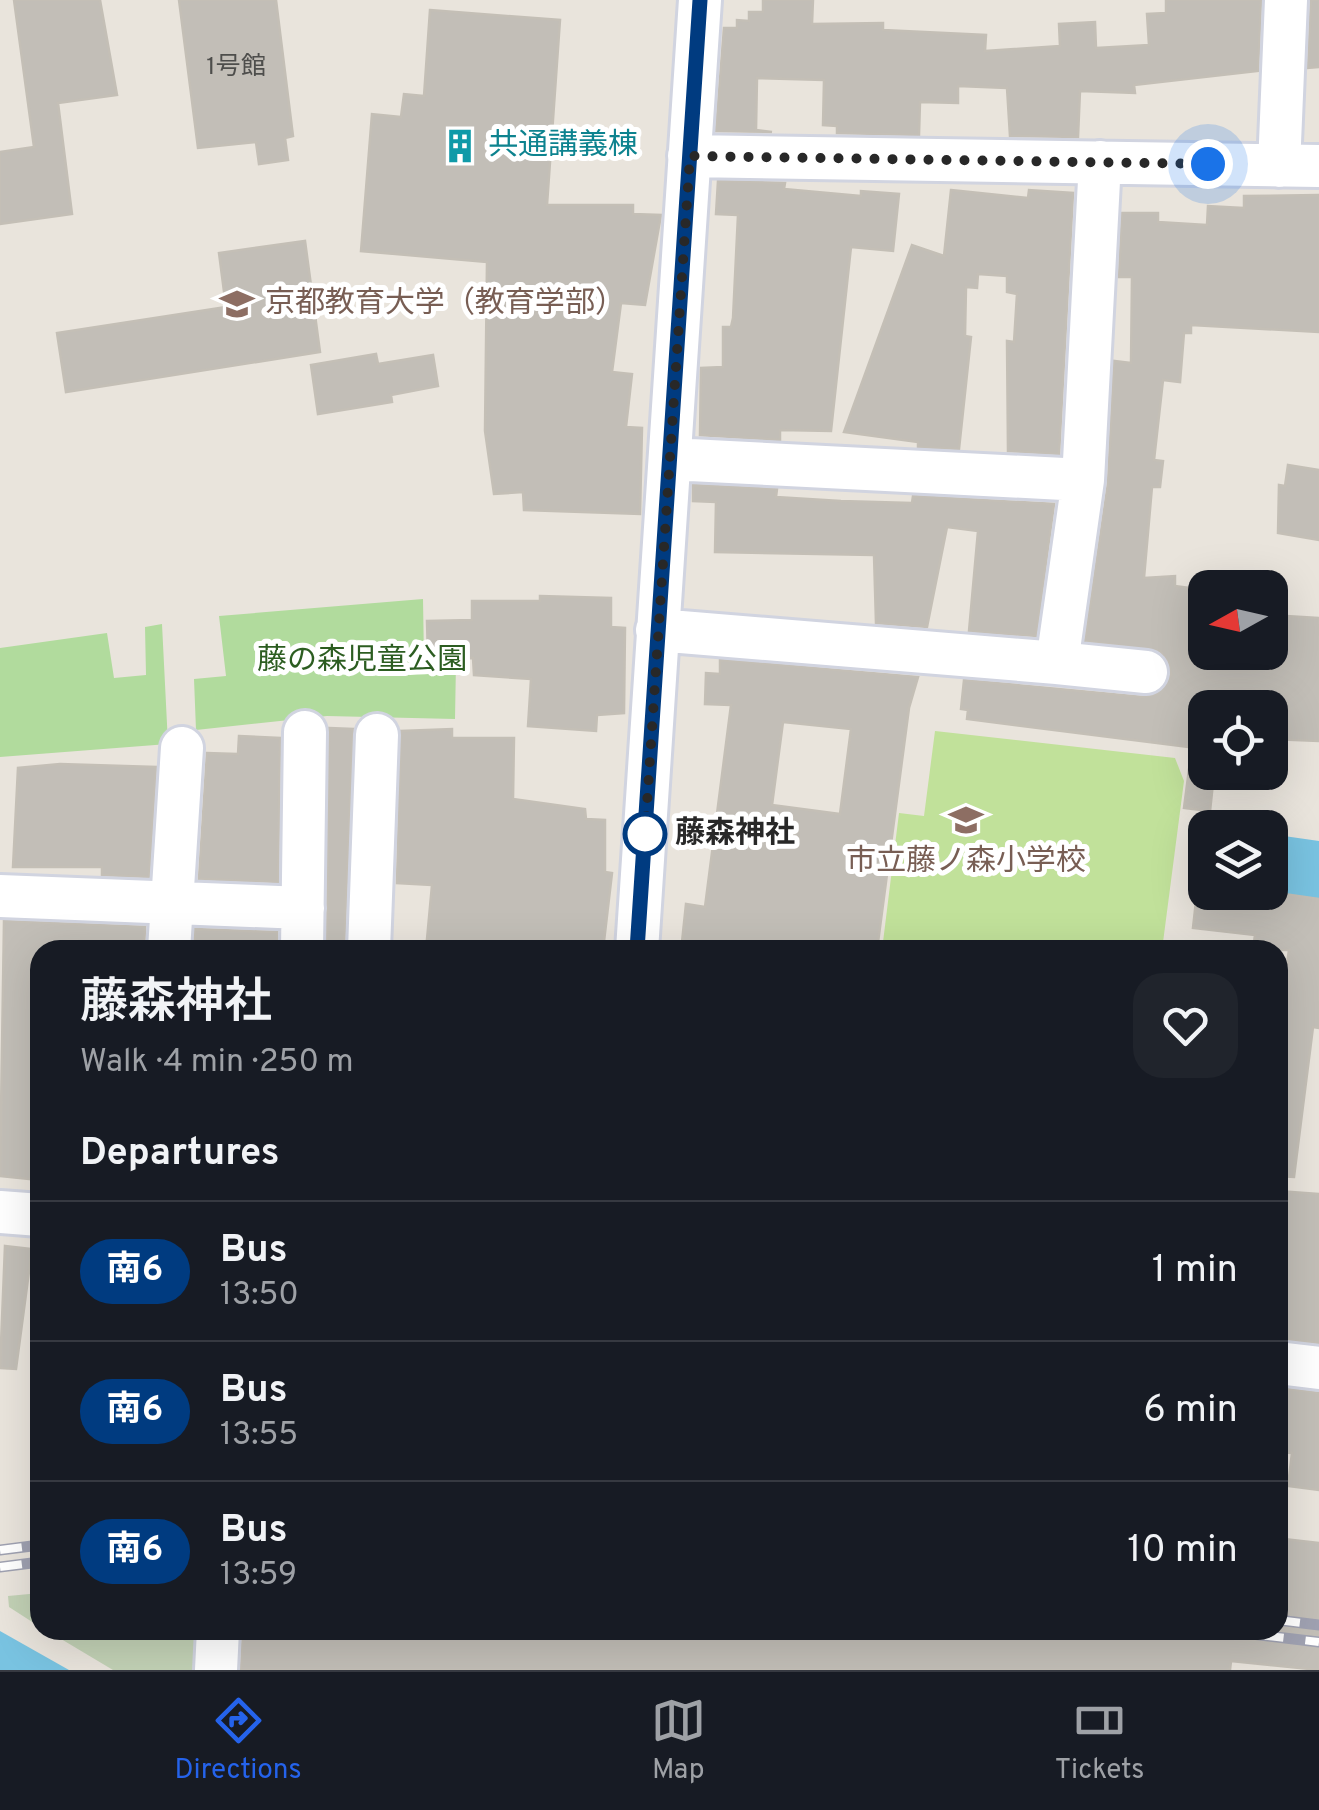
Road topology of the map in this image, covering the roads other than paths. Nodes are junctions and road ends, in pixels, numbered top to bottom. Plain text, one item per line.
1 (700, 0) edge
2 (1286, 0) edge
3 (690, 156) junction
4 (1100, 162) junction
5 (1299, 166) edge
6 (670, 459) junction
7 (1084, 480) junction
8 (658, 630) junction
9 (1057, 662) junction
10 (1146, 672) dead end
11 (305, 732) dead end
12 (377, 736) dead end
13 (182, 748) dead end
14 (371, 886) junction
15 (304, 894) junction
16 (0, 896) edge
17 (173, 901) junction
18 (170, 940) edge
19 (302, 940) edge
20 (369, 940) edge
21 (638, 940) edge
22 (0, 1212) edge
23 (30, 1214) edge
24 (1288, 1364) edge
25 (1319, 1368) edge
26 (218, 1640) edge
27 (216, 1670) edge

1 - 3 street
2 - 5 street
3 - 4 street
3 - 6 street
4 - 5 street
4 - 7 street
6 - 7 street
6 - 8 street
7 - 9 street
8 - 9 street
8 - 21 street
9 - 10 street
11 - 15 street
12 - 14 street
13 - 17 street
14 - 15 street
14 - 20 street
15 - 17 street
15 - 19 street
16 - 17 street
17 - 18 street
22 - 23 street
24 - 25 street
26 - 27 street

